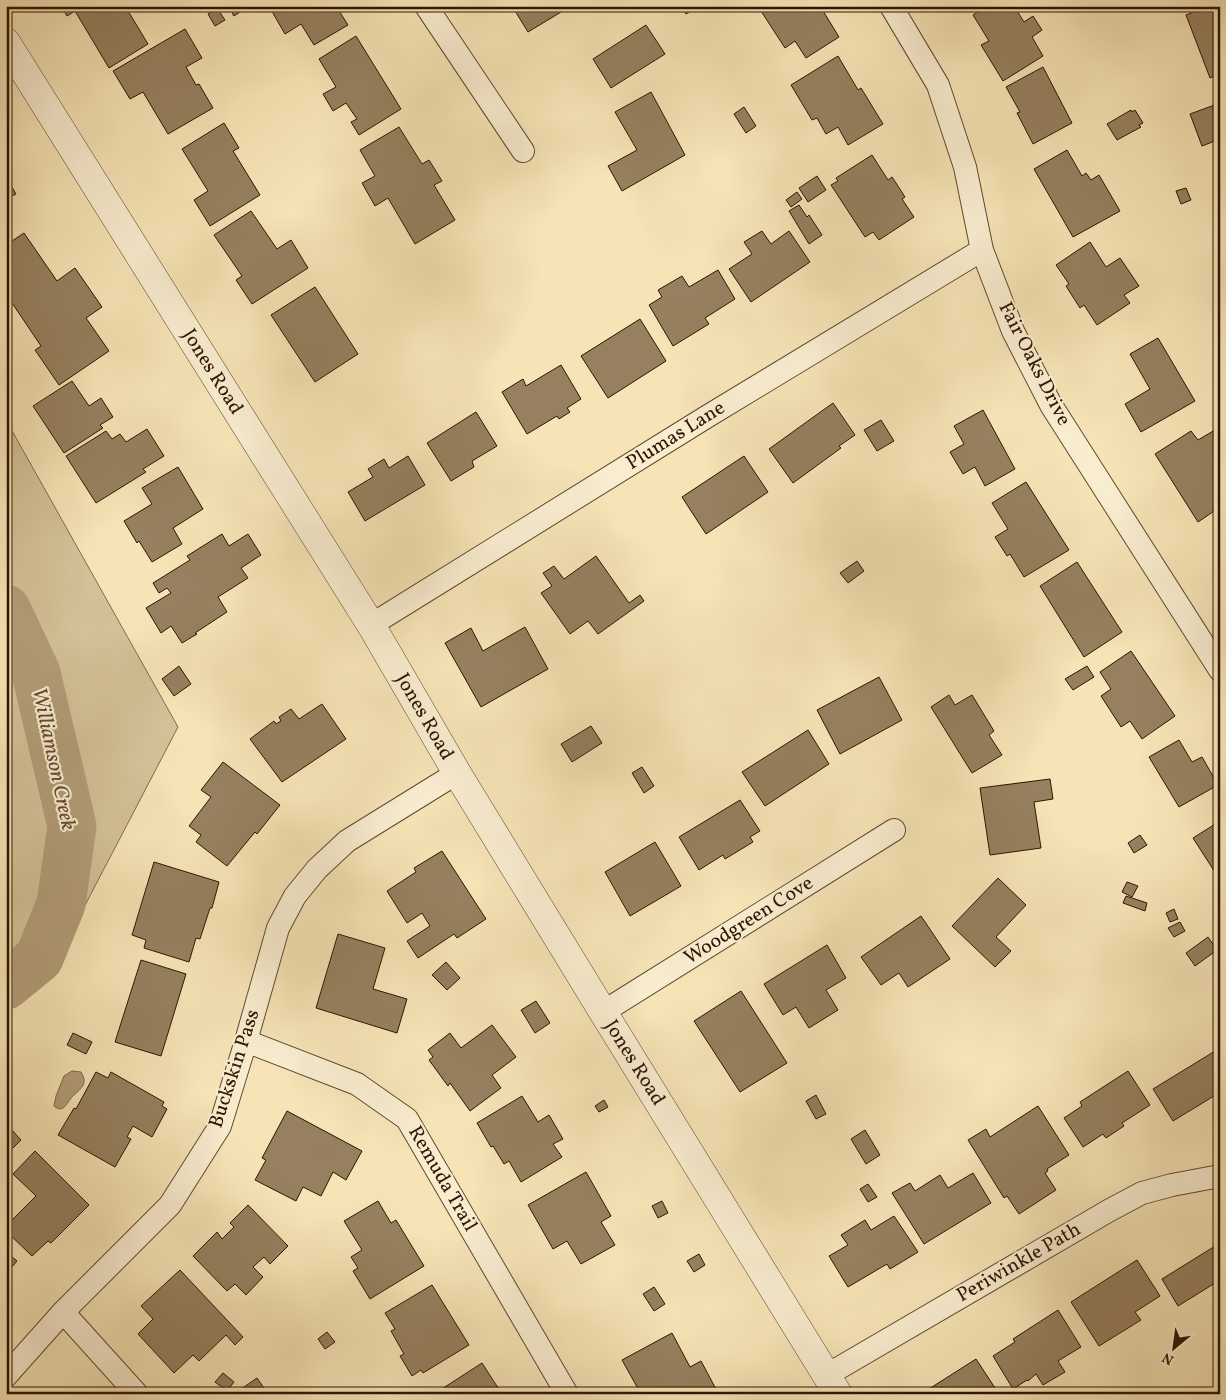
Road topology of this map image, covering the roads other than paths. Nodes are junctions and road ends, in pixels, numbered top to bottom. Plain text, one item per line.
1 (426, 6) edge
2 (891, 6) edge
3 (6, 42) edge
4 (523, 151) dead end
5 (982, 250) junction
6 (370, 625) junction
7 (1216, 653) edge
8 (457, 773) junction
9 (894, 830) dead end
10 (603, 1012) junction
11 (246, 1041) junction
12 (1220, 1176) edge
13 (63, 1312) junction
14 (6, 1376) edge
15 (833, 1385) edge
16 (137, 1394) edge
17 (568, 1394) edge

1 - 4 street
2 - 5 street, Fair Oaks Drive
3 - 6 street, Jones Road
5 - 6 street, Plumas Lane
5 - 7 street, Fair Oaks Drive
6 - 8 street, Jones Road
8 - 10 street, Jones Road
8 - 11 street, Buckskin Pass
9 - 10 street, Woodgreen Cove
10 - 15 street, Jones Road
11 - 13 street, Buckskin Pass
11 - 17 street, Remuda Trail
12 - 15 street, Periwinkle Path
13 - 14 street, Buckskin Pass
13 - 16 street

